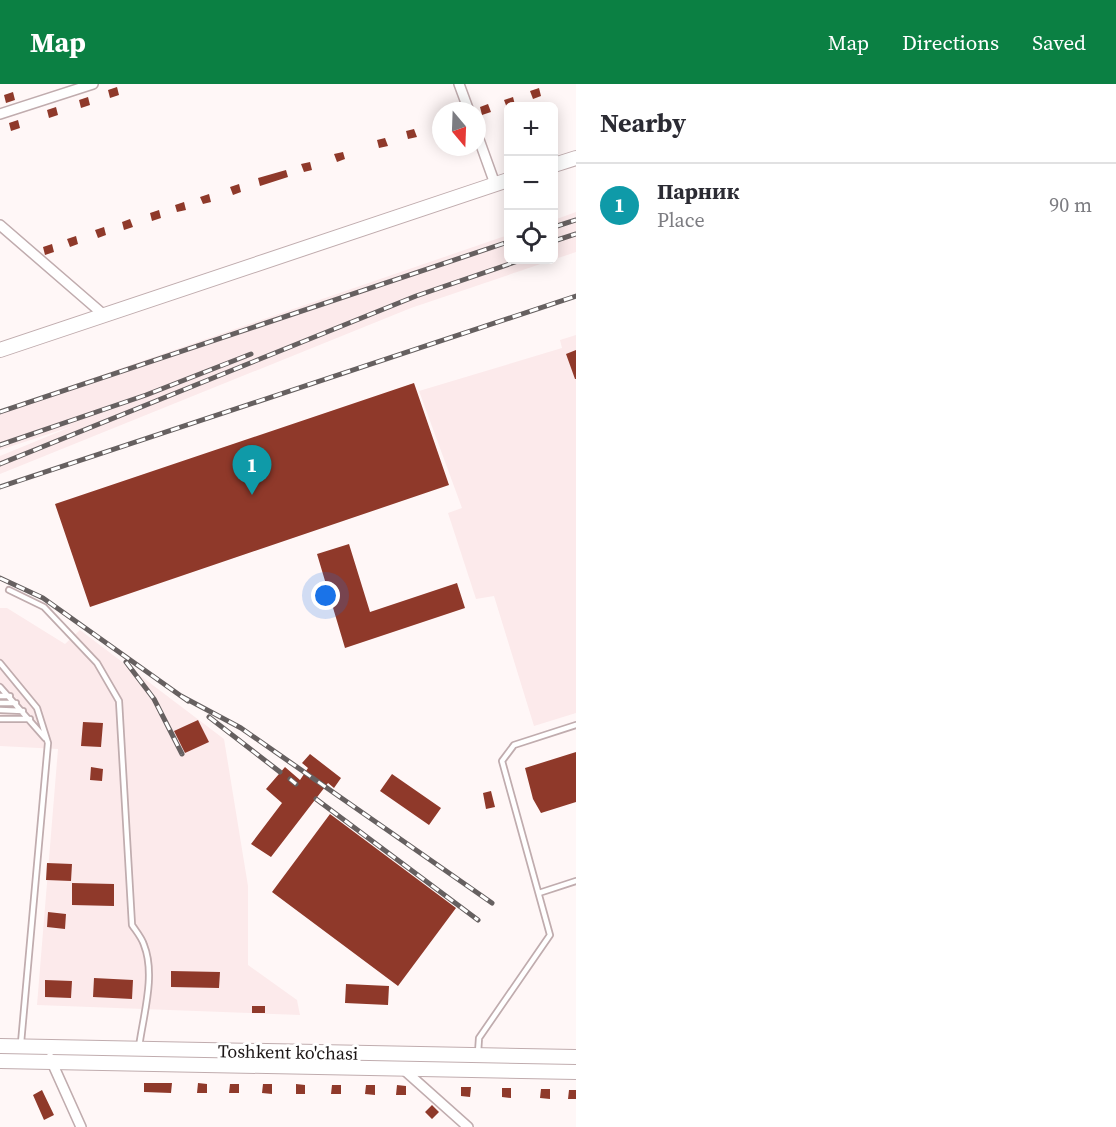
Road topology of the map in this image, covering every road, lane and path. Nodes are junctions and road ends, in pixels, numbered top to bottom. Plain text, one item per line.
1 (93, 84) edge
2 (459, 84) edge
3 (466, 102) edge
4 (0, 114) edge
5 (486, 151) edge
6 (576, 158) edge
7 (558, 164) edge
8 (502, 182) edge
9 (0, 225) edge
10 (104, 315) junction
11 (0, 350) edge
12 (9, 590) dead end
13 (0, 663) edge
14 (0, 687) edge
15 (0, 696) edge
16 (10, 696) junction
17 (0, 703) edge
18 (16, 704) junction
19 (0, 710) edge
20 (23, 711) junction
21 (0, 719) edge
22 (30, 720) junction
23 (576, 725) edge
24 (48, 743) junction
25 (576, 881) edge
26 (539, 893) junction
27 (0, 1046) edge
28 (20, 1046) junction
29 (45, 1048) junction
30 (139, 1049) junction
31 (478, 1056) junction
32 (576, 1058) edge
33 (0, 1061) edge
34 (51, 1062) junction
35 (402, 1068) junction
36 (576, 1072) edge
37 (81, 1127) edge
38 (468, 1127) edge

1 - 4 street
2 - 3 street
5 - 8 street
6 - 7 main road
8 - 10 main road
9 - 10 street
10 - 11 main road
12 - 30 lane
13 - 24 lane
14 - 16 lane
15 - 16 lane
16 - 18 lane
17 - 18 lane
18 - 20 lane
19 - 20 lane
20 - 22 lane
21 - 22 lane
22 - 24 lane
23 - 26 lane
24 - 28 lane
25 - 26 lane
26 - 31 lane
27 - 28 main road, Toshkent ko'chasi
28 - 29 main road, Toshkent ko'chasi
29 - 30 main road, Toshkent ko'chasi
29 - 34 street
30 - 31 main road, Toshkent ko'chasi
31 - 32 main road, Toshkent ko'chasi
33 - 34 main road, Toshkent ko'chasi
34 - 35 main road, Toshkent ko'chasi
34 - 37 street
35 - 36 main road, Toshkent ko'chasi
35 - 38 street

